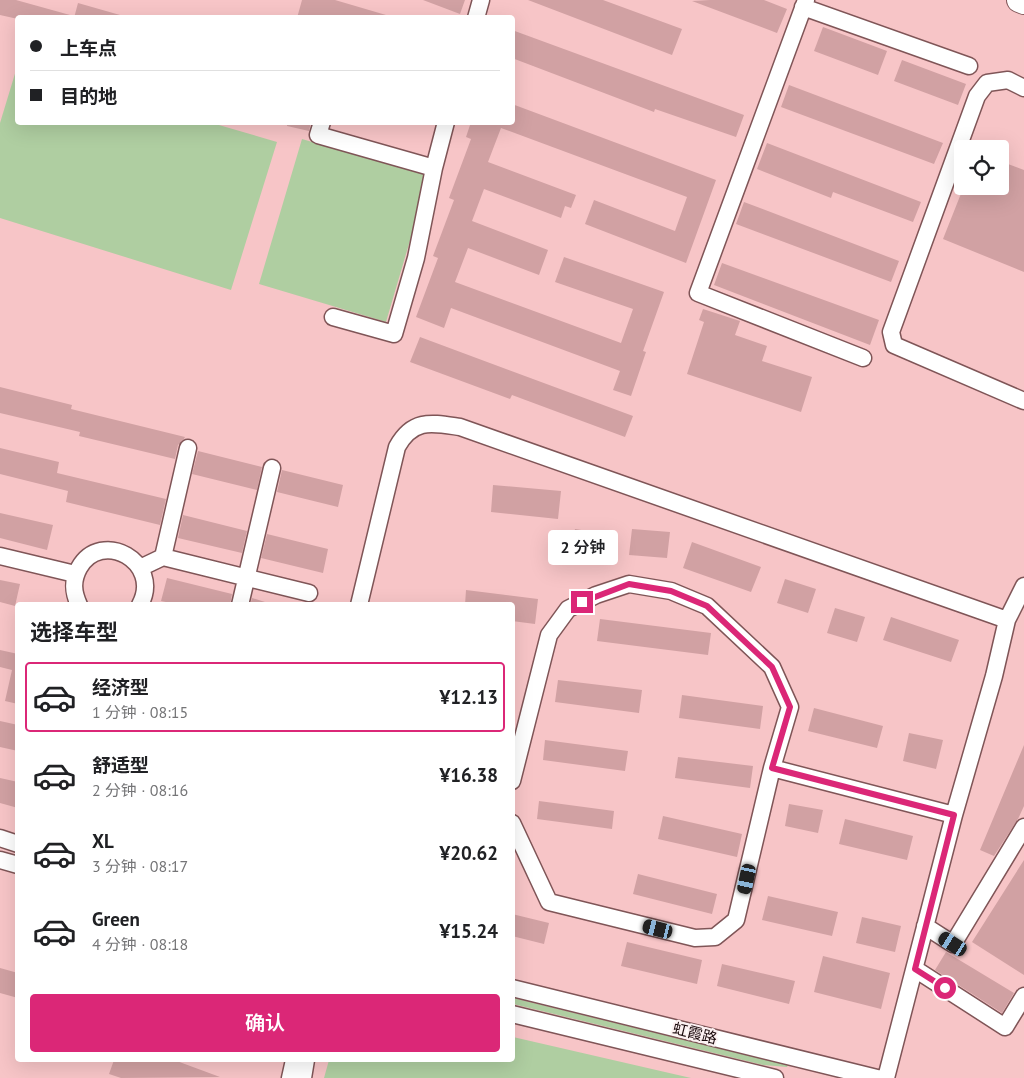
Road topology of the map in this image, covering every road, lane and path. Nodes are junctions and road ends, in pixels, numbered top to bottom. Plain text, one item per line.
1 (481, 0) edge
2 (1018, 0) edge
3 (1024, 2) edge
4 (805, 4) edge
5 (477, 15) edge
6 (968, 66) dead end
7 (1024, 88) edge
8 (321, 125) edge
9 (445, 125) edge
10 (434, 168) junction
11 (333, 318) dead end
12 (863, 358) dead end
13 (1024, 401) edge
14 (188, 448) dead end
15 (272, 468) dead end
16 (0, 556) edge
17 (163, 557) junction
18 (140, 568) junction
19 (75, 574) junction
20 (246, 578) junction
21 (1024, 586) edge
22 (309, 593) dead end
23 (78, 602) edge
24 (141, 602) edge
25 (241, 602) edge
26 (360, 602) edge
27 (1007, 620) junction
28 (516, 752) edge
29 (772, 768) junction
30 (954, 815) junction
31 (1024, 827) edge
32 (515, 829) edge
33 (0, 838) edge
34 (15, 843) edge
35 (0, 860) edge
36 (15, 865) edge
37 (925, 926) junction
38 (915, 969) junction
39 (515, 989) edge
40 (1024, 996) edge
41 (515, 1015) edge
42 (294, 1062) edge
43 (306, 1062) edge
44 (290, 1078) edge
45 (303, 1078) edge
46 (775, 1078) edge
47 (877, 1078) edge
48 (886, 1078) edge

1 - 5 street
2 - 3 highway
4 - 6 street
4 - 12 street
7 - 13 street
8 - 10 street
9 - 10 street
10 - 11 street
14 - 17 street
15 - 20 street
16 - 19 street
17 - 18 street
17 - 20 street
18 - 19 street
18 - 24 street
19 - 23 street
20 - 22 street
20 - 25 street
21 - 27 street
26 - 27 street
27 - 30 street
28 - 29 street
29 - 30 street
29 - 32 street
30 - 37 street
31 - 37 street
33 - 34 street
35 - 36 street
37 - 38 street
38 - 40 street
38 - 48 street
39 - 47 street, 虹霞路
41 - 46 street, 虹霞路
42 - 44 street
43 - 45 street

